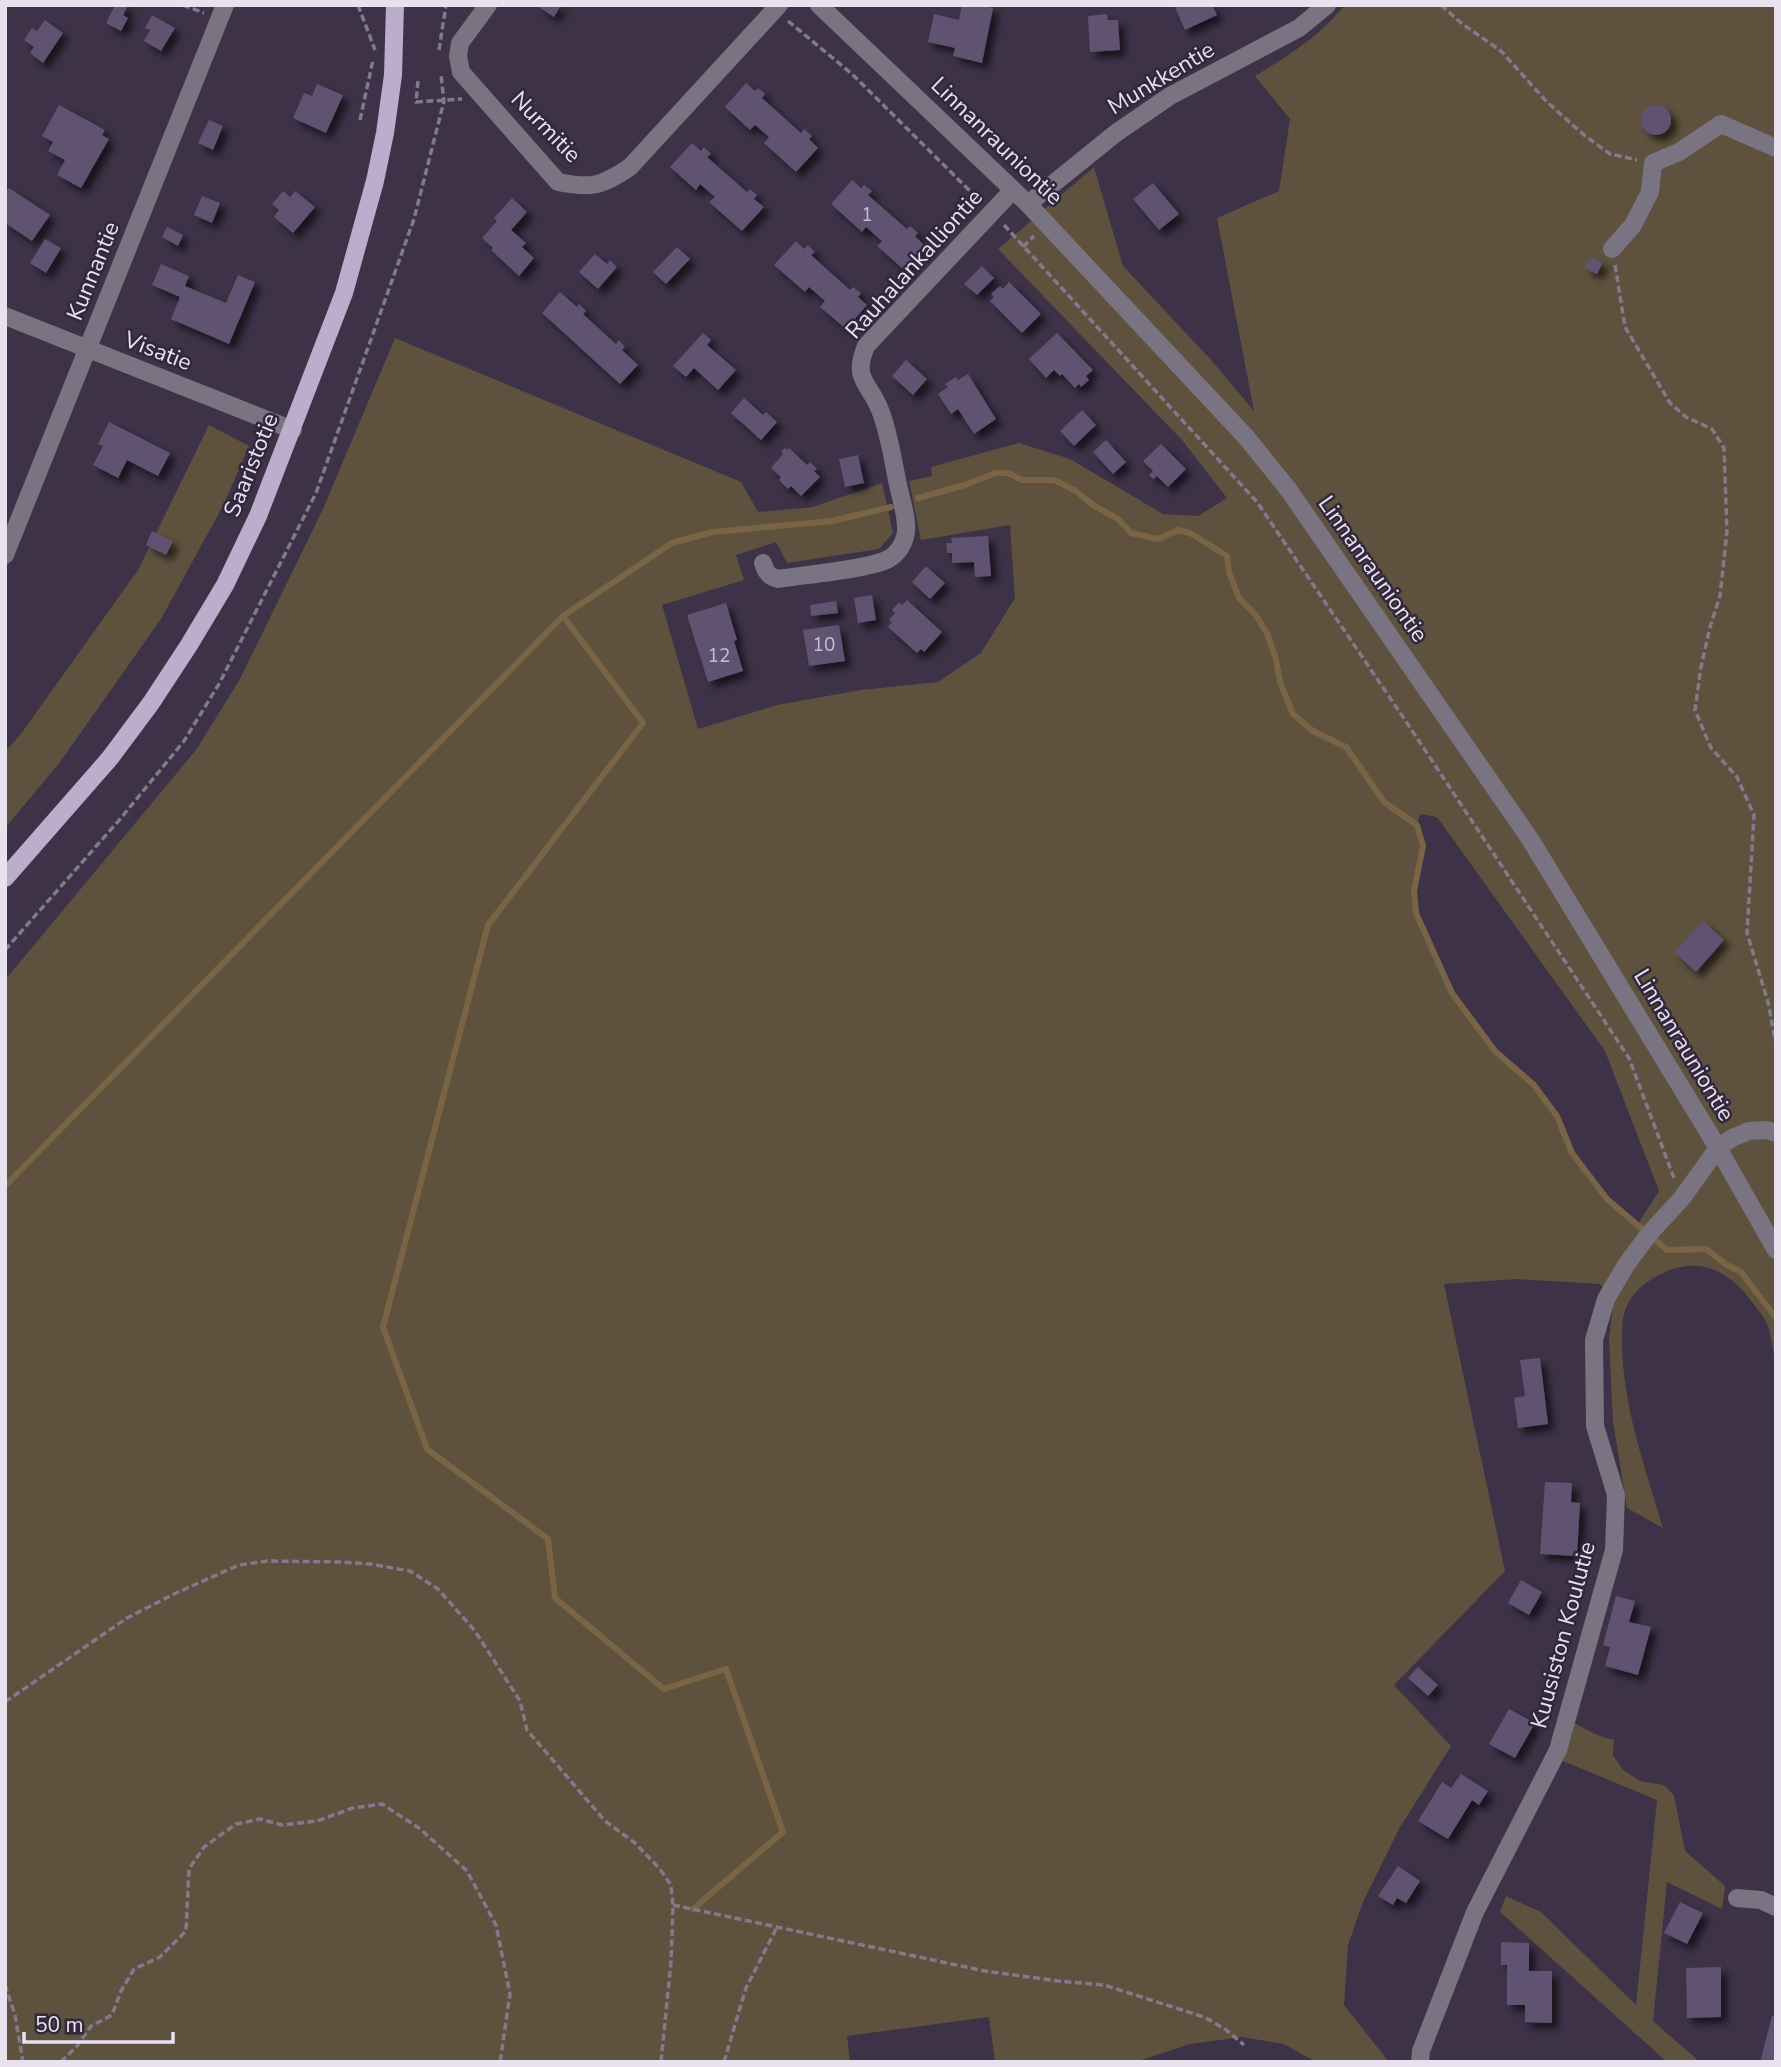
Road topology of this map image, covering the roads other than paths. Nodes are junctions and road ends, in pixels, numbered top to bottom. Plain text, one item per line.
1 (225, 5) edge
2 (395, 5) edge
3 (488, 5) edge
4 (819, 5) edge
5 (1327, 5) edge
6 (777, 8) edge
7 (1776, 148) edge
8 (1013, 190) junction
9 (1028, 204) junction
10 (1612, 249) road end
11 (5, 316) edge
12 (88, 350) junction
13 (293, 430) junction
14 (5, 555) edge
15 (763, 563) dead end
16 (5, 878) edge
17 (1776, 1133) edge
18 (1718, 1148) junction
19 (1776, 1250) edge
20 (1737, 1898) dead end
21 (1776, 1908) edge
22 (1420, 2062) edge

1 - 12 street, Kunnantie
2 - 13 main road, Saaristotie
3 - 6 street, Nurmitie
4 - 8 street, Linnanrauniontie
5 - 9 street, Munkkentie
7 - 10 street
8 - 9 street, Linnanrauniontie
8 - 15 street, Rauhalankalliontie
9 - 18 street, Linnanrauniontie
11 - 12 street, Visatie
12 - 13 street, Visatie
12 - 14 street, Kunnantie
13 - 16 main road, Saaristotie
17 - 18 street
18 - 19 street, Linnanrauniontie
18 - 22 street, Kuusiston Koulutie
20 - 21 street

